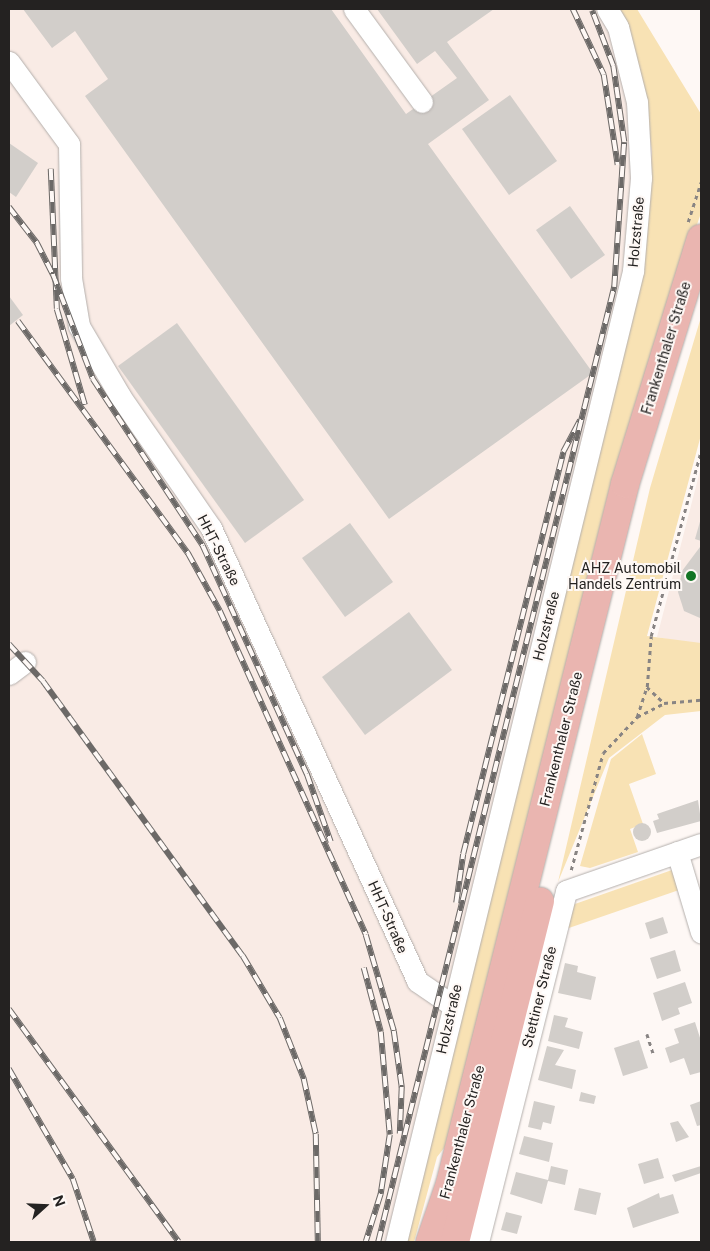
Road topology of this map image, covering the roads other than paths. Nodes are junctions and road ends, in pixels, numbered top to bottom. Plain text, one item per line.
1 (354, 9) edge
2 (607, 9) edge
3 (9, 62) edge
4 (422, 102) dead end
5 (701, 238) edge
6 (701, 286) edge
7 (701, 844) edge
8 (677, 852) junction
9 (701, 932) edge
10 (452, 1005) junction
11 (396, 1242) edge
12 (430, 1242) edge
13 (455, 1242) edge
14 (478, 1242) edge

1 - 4 street
2 - 10 street, Holzstraße
3 - 10 street, HHT-Straße
5 - 12 main road, Frankenthaler Straße
6 - 13 main road, Frankenthaler Straße
7 - 8 street
8 - 9 street
8 - 14 street, Stettiner Straße
10 - 11 street, Holzstraße

